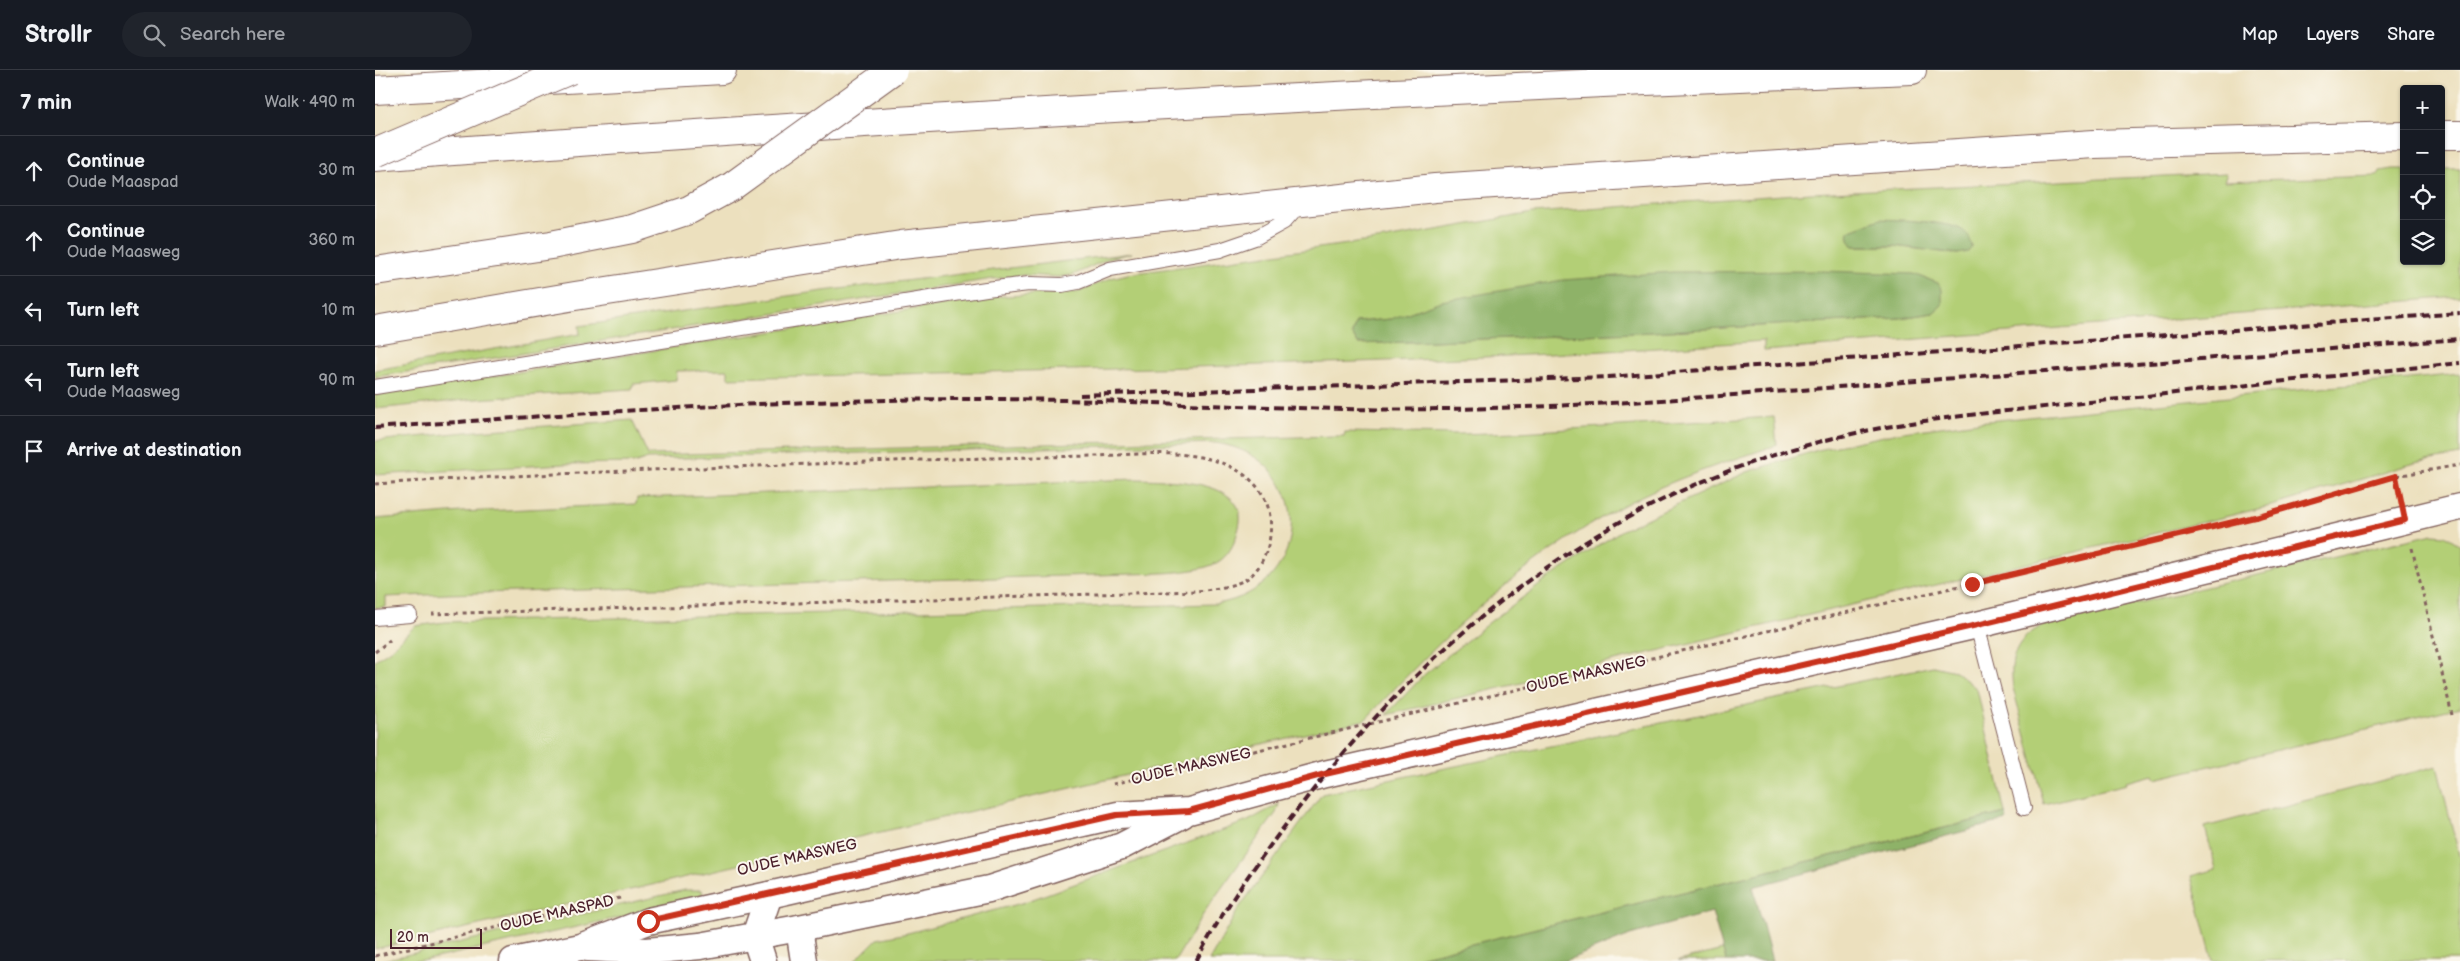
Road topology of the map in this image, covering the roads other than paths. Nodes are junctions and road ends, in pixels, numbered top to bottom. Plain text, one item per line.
1 (570, 70) edge
2 (722, 70) edge
3 (893, 70) edge
4 (1912, 70) edge
5 (375, 90) edge
6 (2445, 135) edge
7 (2460, 135) edge
8 (2400, 136) edge
9 (375, 153) edge
10 (375, 157) edge
11 (1303, 202) junction
12 (375, 271) edge
13 (375, 330) edge
14 (375, 387) edge
15 (2460, 507) edge
16 (410, 615) road end
17 (375, 618) edge
18 (1977, 625) junction
19 (2024, 808) dead end
20 (1189, 811) junction
21 (769, 895) junction
22 (799, 928) junction
23 (755, 936) junction
24 (580, 947) junction
25 (513, 961) edge
26 (763, 961) edge
27 (804, 961) edge

1 - 9 highway, bridge
2 - 5 highway
3 - 12 highway, bridge
4 - 10 highway
6 - 7 highway
8 - 11 highway
11 - 13 highway
11 - 14 lane
15 - 18 street, OUDE MAASWEG
16 - 17 lane
18 - 19 lane
18 - 20 street, OUDE MAASWEG
20 - 21 street, OUDE MAASWEG
20 - 22 street, OUDE MAASWEG
21 - 22 street
21 - 23 street, OUDE MAASWEG
21 - 24 street
22 - 23 street, OUDE MAASWEG
22 - 27 street
23 - 24 street
23 - 26 street
24 - 25 street

